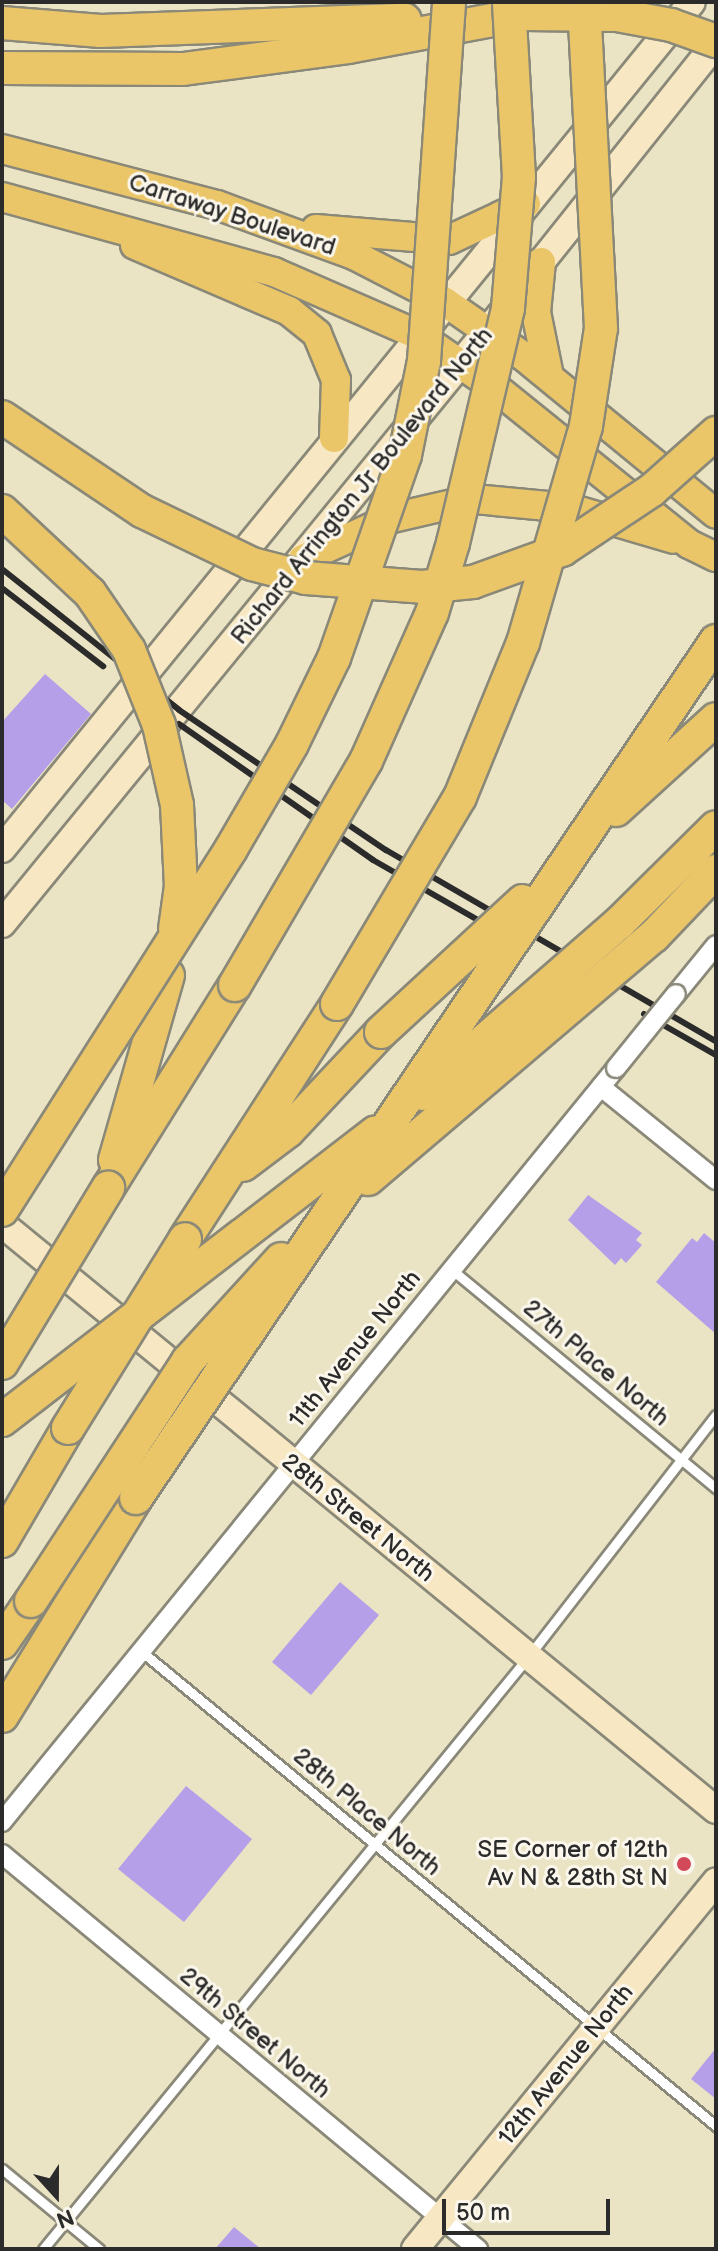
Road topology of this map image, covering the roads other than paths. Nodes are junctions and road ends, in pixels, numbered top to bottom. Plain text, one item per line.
1 (449, 2) edge
2 (584, 2) edge
3 (692, 2) edge
4 (516, 8) edge
5 (2, 23) edge
6 (716, 42) edge
7 (2, 68) edge
8 (2, 149) edge
9 (2, 197) edge
10 (526, 204) junction
11 (46, 208) junction
12 (276, 224) junction
13 (541, 262) junction
14 (445, 302) junction
15 (488, 331) junction
16 (418, 335) junction
17 (462, 363) junction
18 (549, 376) junction
19 (2, 417) edge
20 (716, 433) edge
21 (334, 438) junction
22 (2, 511) edge
23 (716, 514) edge
24 (689, 544) junction
25 (716, 557) edge
26 (303, 559) junction
27 (716, 641) edge
28 (716, 719) edge
29 (716, 827) edge
30 (2, 849) edge
31 (716, 871) edge
32 (2, 924) edge
33 (716, 945) edge
34 (601, 1087) junction
35 (225, 1179) junction
36 (716, 1180) edge
37 (108, 1188) junction
38 (2, 1210) edge
39 (2, 1224) edge
40 (451, 1269) junction
41 (2, 1363) edge
42 (716, 1415) edge
43 (2, 1420) edge
44 (681, 1459) junction
45 (292, 1464) junction
46 (716, 1488) edge
47 (2, 1541) edge
48 (2, 1643) edge
49 (141, 1651) junction
50 (528, 1657) junction
51 (2, 1716) edge
52 (716, 1810) edge
53 (2, 1822) edge
54 (376, 1845) junction
55 (2, 1854) edge
56 (716, 1881) edge
57 (597, 2027) junction
58 (221, 2035) junction
59 (716, 2126) edge
60 (2, 2169) edge
61 (441, 2218) junction
62 (66, 2221) junction
63 (43, 2249) edge
64 (99, 2249) edge
65 (415, 2249) edge
66 (478, 2249) edge

1 - 38 highway, bridge
2 - 35 highway, bridge
3 - 10 street
4 - 5 highway, bridge
4 - 6 highway, bridge
4 - 7 highway, bridge
4 - 37 highway, bridge
6 - 13 street, Richard Arrington Jr Boulevard North
8 - 12 main road, Carraway Boulevard
9 - 11 main road, Carraway Boulevard
10 - 12 main road
10 - 14 street
11 - 16 main road, Carraway Boulevard
11 - 21 main road
12 - 14 main road, Carraway Boulevard
13 - 15 street, Richard Arrington Jr Boulevard North
13 - 18 main road
14 - 15 main road, Carraway Boulevard
14 - 16 street
15 - 17 street, Richard Arrington Jr Boulevard North
15 - 18 main road, Carraway Boulevard
16 - 17 main road, Carraway Boulevard
16 - 21 street
17 - 24 main road, Carraway Boulevard
17 - 26 street, Richard Arrington Jr Boulevard North
18 - 23 main road, Carraway Boulevard
19 - 20 highway, bridge
21 - 30 street
22 - 37 highway, bridge
24 - 25 main road, Carraway Boulevard
24 - 26 main road
26 - 32 street, Richard Arrington Jr Boulevard North
27 - 51 highway, bridge
28 - 35 highway, bridge
29 - 43 highway, bridge
31 - 48 highway, bridge
33 - 34 street, 11th Avenue North, bridge
34 - 36 street
34 - 40 street, 11th Avenue North
35 - 47 highway, bridge
37 - 41 highway, bridge
39 - 45 street, 28th Street North
40 - 44 lane, 27th Place North
40 - 45 street, 11th Avenue North
42 - 44 lane
44 - 46 lane, 27th Place North
44 - 50 lane
45 - 49 street, 11th Avenue North
45 - 50 street, 28th Street North
49 - 53 street, 11th Avenue North
49 - 54 lane, 28th Place North
50 - 52 street, 28th Street North
50 - 54 lane
54 - 57 lane, 28th Place North
54 - 58 lane
55 - 58 street, 29th Street North
56 - 57 street, 12th Avenue North
57 - 59 lane, 28th Place North
57 - 61 street, 12th Avenue North
58 - 61 street, 29th Street North
58 - 62 lane
60 - 62 lane
61 - 65 street, 12th Avenue North
61 - 66 street, 29th Street North
62 - 63 lane
62 - 64 lane

